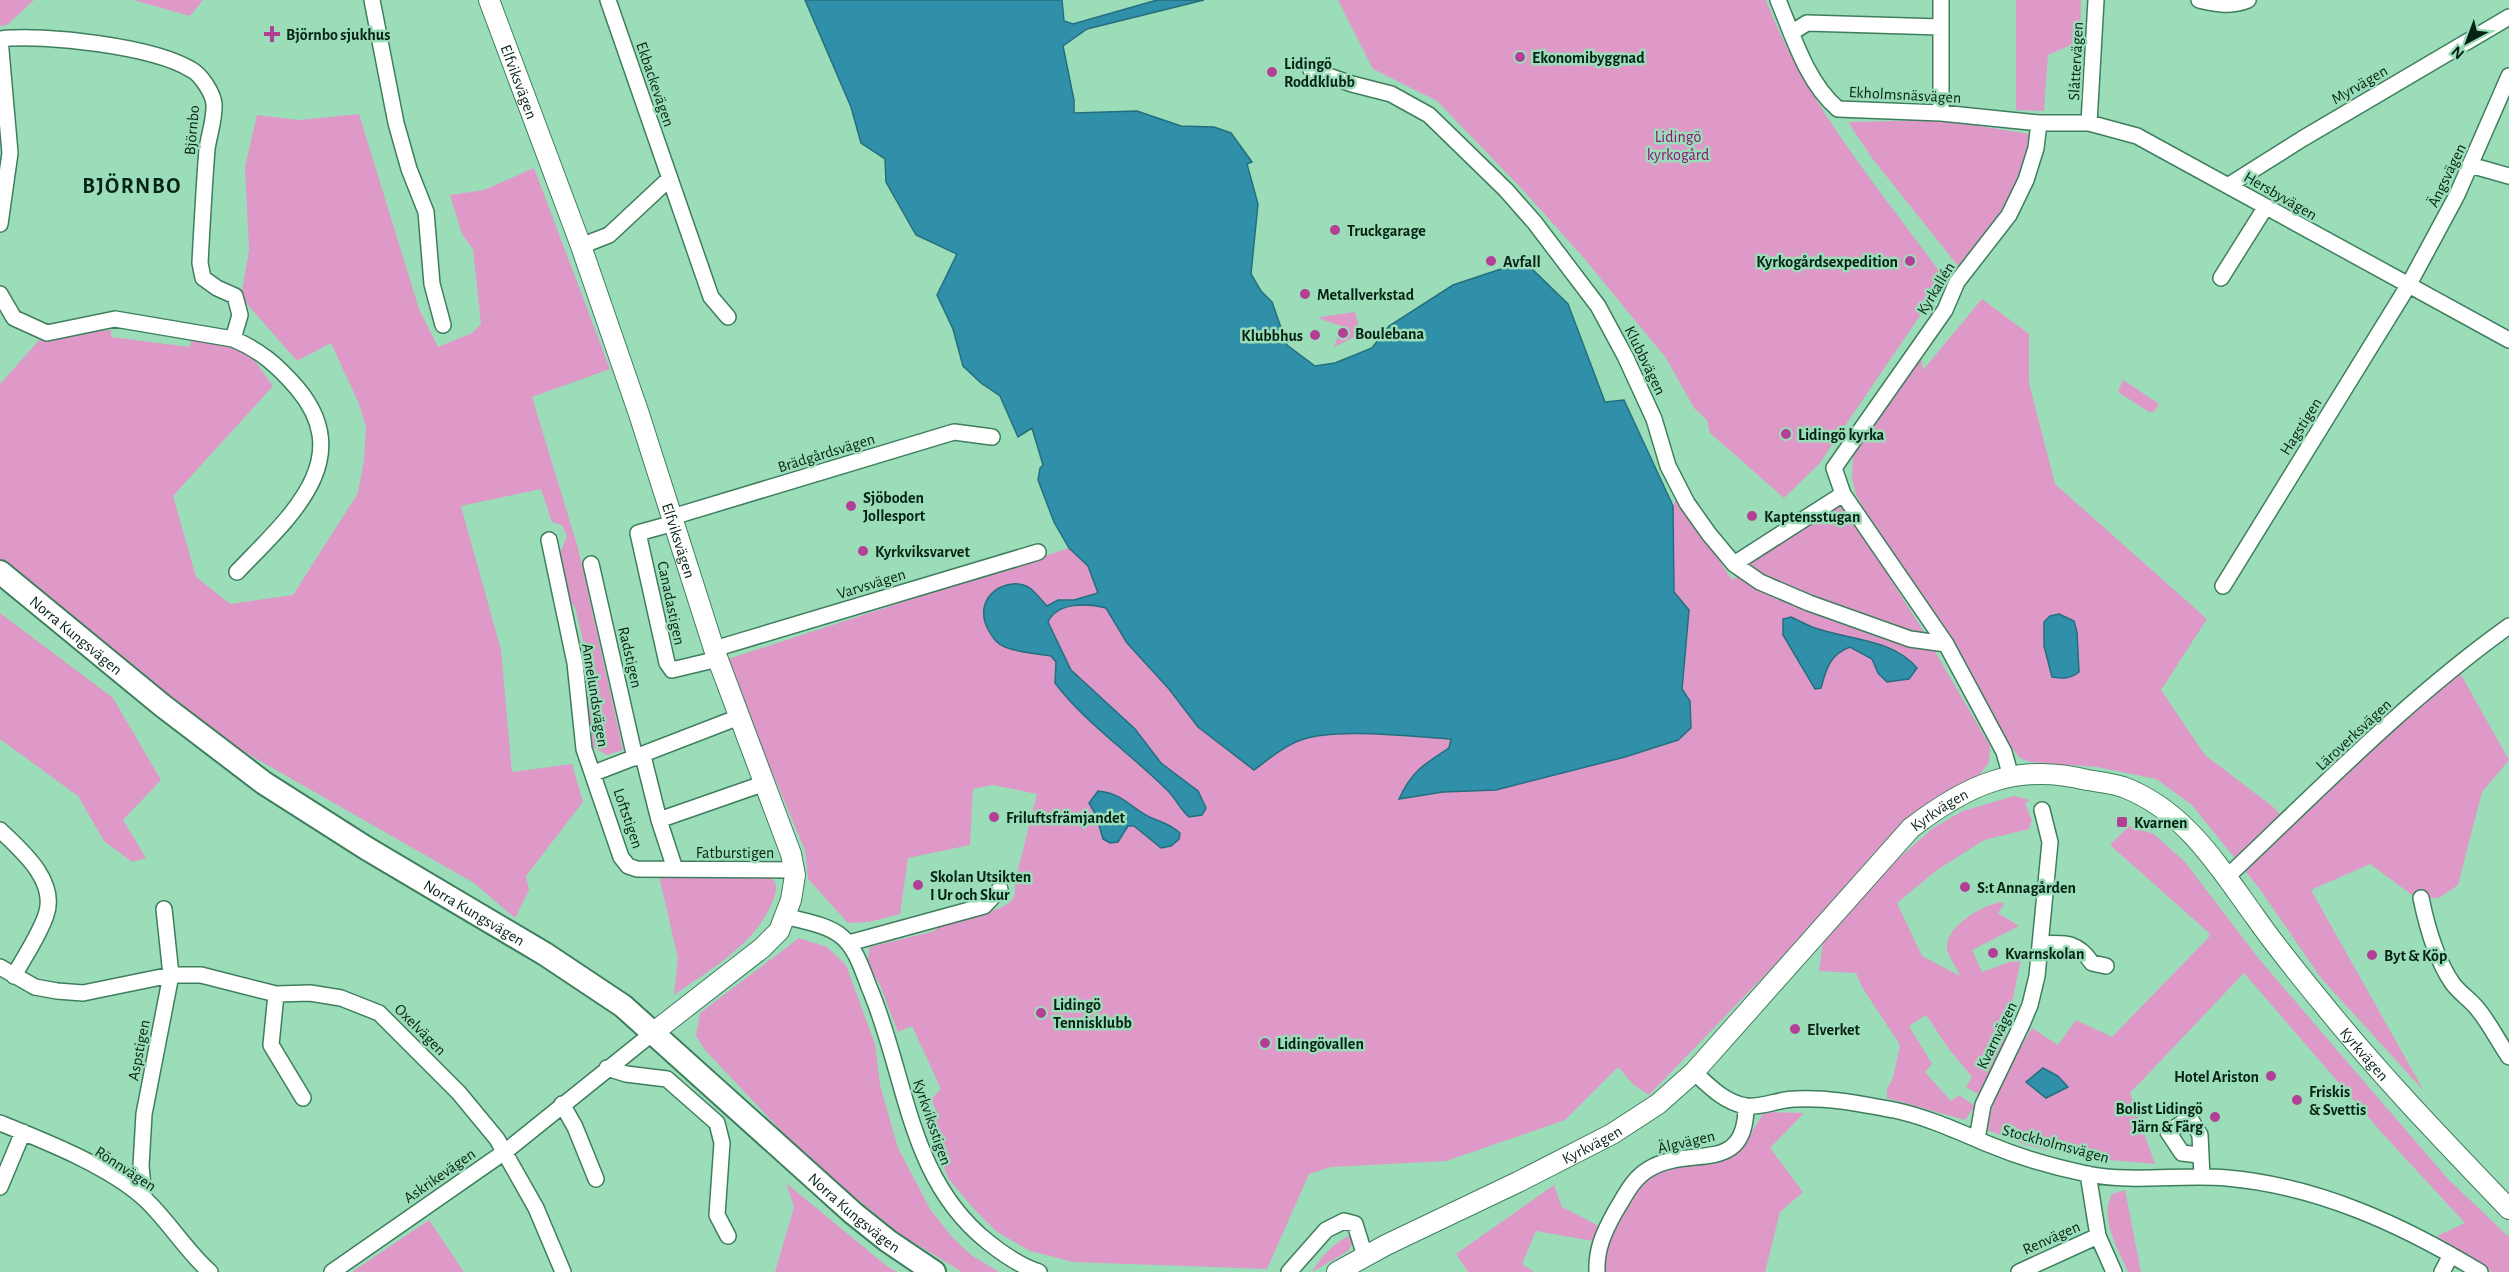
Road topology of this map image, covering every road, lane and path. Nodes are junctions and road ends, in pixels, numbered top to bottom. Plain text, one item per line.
1 (372, 0) edge
2 (489, 0) edge
3 (608, 0) edge
4 (1778, 0) edge
5 (1941, 0) edge
6 (2096, 0) edge
7 (2201, 0) edge
8 (2248, 0) edge
9 (2509, 17) edge
10 (1941, 27) junction
11 (1791, 33) junction
12 (1311, 70) dead end
13 (2509, 76) edge
14 (1941, 113) junction
15 (2024, 122) joint
16 (2039, 123) junction
17 (2089, 123) junction
18 (2470, 165) junction
19 (2509, 176) edge
20 (669, 179) junction
21 (2229, 185) junction
22 (2265, 208) junction
23 (0, 224) edge
24 (581, 246) junction
25 (2221, 278) dead end
26 (2408, 286) junction
27 (0, 294) edge
28 (728, 316) dead end
29 (443, 325) dead end
30 (232, 339) junction
31 (2509, 340) edge
32 (992, 437) dead end
33 (1843, 494) junction
34 (673, 520) junction
35 (549, 540) dead end
36 (1038, 552) dead end
37 (591, 564) dead end
38 (1734, 564) junction
39 (0, 572) edge
40 (237, 572) dead end
41 (2223, 586) dead end
42 (2509, 626) edge
43 (1946, 644) junction
44 (716, 654) junction
45 (739, 717) junction
46 (639, 757) junction
47 (594, 773) junction
48 (2011, 777) junction
49 (765, 783) junction
50 (2042, 810) dead end
51 (659, 820) junction
52 (0, 830) edge
53 (637, 869) joint
54 (675, 869) junction
55 (794, 870) junction
56 (2228, 876) junction
57 (1000, 890) dead end
58 (2421, 898) dead end
59 (164, 909) dead end
60 (785, 916) junction
61 (849, 943) junction
62 (2042, 944) junction
63 (2106, 966) dead end
64 (0, 967) edge
65 (171, 975) junction
66 (14, 976) junction
67 (276, 994) junction
68 (654, 1032) junction
69 (2509, 1058) edge
70 (607, 1068) junction
71 (1694, 1072) junction
72 (303, 1098) dead end
73 (562, 1104) junction
74 (1746, 1106) junction
75 (0, 1124) edge
76 (23, 1132) junction
77 (1977, 1139) junction
78 (506, 1151) junction
79 (2199, 1155) dead end
80 (2088, 1174) junction
81 (2202, 1177) junction
82 (596, 1179) dead end
83 (0, 1187) edge
84 (144, 1198) junction
85 (2509, 1209) edge
86 (728, 1236) dead end
87 (2098, 1236) junction
88 (2451, 1255) junction
89 (1365, 1256) junction
90 (210, 1272) edge
91 (332, 1272) edge
92 (563, 1272) edge
93 (934, 1272) edge
94 (1039, 1272) edge
95 (1290, 1272) edge
96 (1338, 1272) edge
97 (1597, 1272) edge
98 (2019, 1272) edge
99 (2114, 1272) edge
100 (2442, 1272) edge
101 (2480, 1272) edge

1 - 29 street
2 - 24 street, Elfviksvägen
3 - 20 street, Ekbackevägen
4 - 11 street, Ekholmsnäsvägen
5 - 10 street
6 - 17 street, Slåttervägen
7 - 8 street
9 - 21 street, Myrvägen
10 - 11 street
10 - 14 street
11 - 14 street, Ekholmsnäsvägen
12 - 38 street, Klubbvägen
13 - 18 street, Ängsvägen
14 - 15 street, Ekholmsnäsvägen
15 - 16 street, Hersbyvägen
16 - 17 street, Hersbyvägen
16 - 33 street, Kyrkallén
17 - 21 street, Hersbyvägen
18 - 19 street
18 - 26 street, Ängsvägen
20 - 24 street
20 - 28 street, Ekbackevägen
21 - 22 street, Hersbyvägen
22 - 25 street
22 - 26 street, Hersbyvägen
23 - 30 street, Björnbo
24 - 34 street, Elfviksvägen
26 - 31 street, Hersbyvägen
26 - 41 street, Hagstigen
27 - 30 street
30 - 40 street
32 - 34 street, Brädgårdsvägen
33 - 38 street
33 - 43 street, Kyrkallén
34 - 44 street, Elfviksvägen
34 - 44 street, Canadastigen
35 - 47 street, Annelundsvägen
36 - 44 street, Varvsvägen
37 - 46 street, Radstigen
38 - 43 street, Klubbvägen
39 - 68 main road, Norra Kungsvägen
42 - 56 street, Läroverksvägen
43 - 48 street, Kyrkallén
44 - 45 street, Elfviksvägen
45 - 46 street, Annelundsvägen
45 - 49 street, Elfviksvägen
46 - 47 street, Annelundsvägen
46 - 51 street, Fatburstigen
47 - 53 street, Loftstigen
48 - 56 street, Kyrkvägen
48 - 71 street, Kyrkvägen
49 - 51 street
49 - 55 street, Elfviksvägen
50 - 62 street, Kvarnvägen
51 - 54 street, Fatburstigen
52 - 66 street
53 - 54 street, Fatburstigen
54 - 55 street, Fatburstigen
55 - 60 street, Elfviksvägen
56 - 85 street, Kyrkvägen
57 - 61 street
58 - 69 street
59 - 65 street, Aspstigen
60 - 61 street
60 - 68 street, Elfviksvägen
61 - 94 street, Kyrkviksstigen
62 - 63 street
62 - 77 street, Kvarnvägen
64 - 66 street, Oxelvägen
65 - 66 street, Oxelvägen
65 - 67 street, Oxelvägen
65 - 84 street, Aspstigen
67 - 72 street
67 - 78 street, Oxelvägen
68 - 70 street, Askrikevägen
68 - 93 main road, Norra Kungsvägen
70 - 73 street, Askrikevägen
70 - 86 street
71 - 74 street
71 - 89 street, Kyrkvägen
73 - 78 street, Askrikevägen
73 - 82 street
74 - 77 street, Stockholmsvägen
74 - 97 street, Älgvägen
75 - 76 street, Rönnvägen
76 - 83 street
76 - 84 street, Rönnvägen
77 - 80 street, Stockholmsvägen
78 - 91 street, Askrikevägen
78 - 92 street, Oxelvägen
79 - 81 street
80 - 81 street, Stockholmsvägen
80 - 87 street
81 - 88 street, Stockholmsvägen
84 - 90 street, Rönnvägen
87 - 98 street, Renvägen
87 - 99 street
88 - 100 street
88 - 101 street, Stockholmsvägen
89 - 95 street
89 - 96 street, Kyrkvägen

